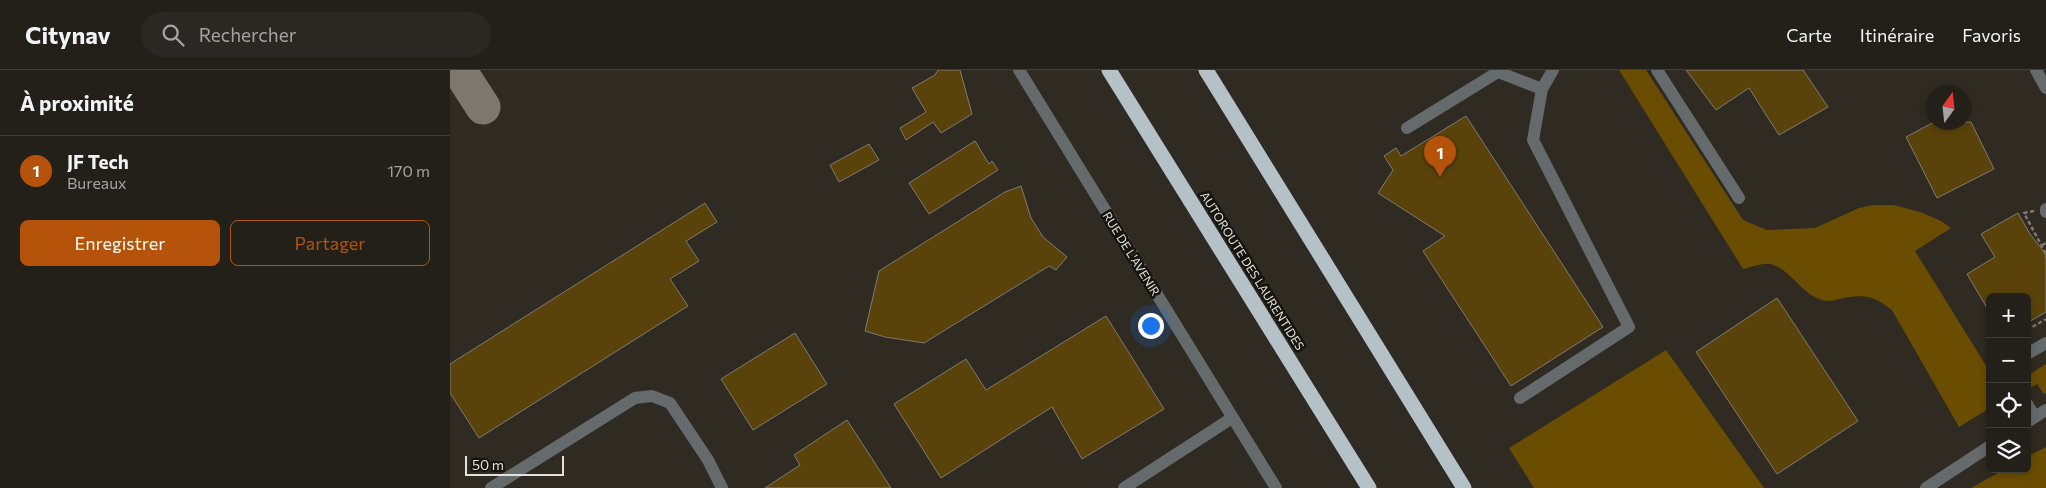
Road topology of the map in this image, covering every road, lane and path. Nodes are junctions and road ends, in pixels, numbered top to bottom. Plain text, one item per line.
1 (1018, 70) edge
2 (1109, 70) edge
3 (1206, 70) edge
4 (1553, 70) edge
5 (1657, 70) edge
6 (2036, 70) edge
7 (2046, 88) edge
8 (1542, 89) junction
9 (1407, 128) dead end
10 (1740, 198) dead end
11 (2024, 213) dead end
12 (2046, 243) edge
13 (2042, 247) junction
14 (2046, 254) edge
15 (2046, 318) edge
16 (2031, 327) edge
17 (2046, 343) edge
18 (2031, 352) edge
19 (1520, 398) dead end
20 (1232, 418) junction
21 (1986, 449) edge
22 (490, 488) edge
23 (722, 488) edge
24 (1124, 488) edge
25 (1276, 488) edge
26 (1369, 488) edge
27 (1464, 488) edge
28 (1926, 488) edge

1 - 20 street, RUE DE L'AVENIR
2 - 26 highway, AUTOROUTE DES LAURENTIDES
3 - 27 highway
4 - 8 street
5 - 10 street
6 - 7 street
8 - 9 street
8 - 19 street
11 - 13 path
12 - 13 path
13 - 14 path
15 - 16 path
17 - 18 street
20 - 24 street
20 - 25 street, RUE DE L'AVENIR
21 - 28 street
22 - 23 street

